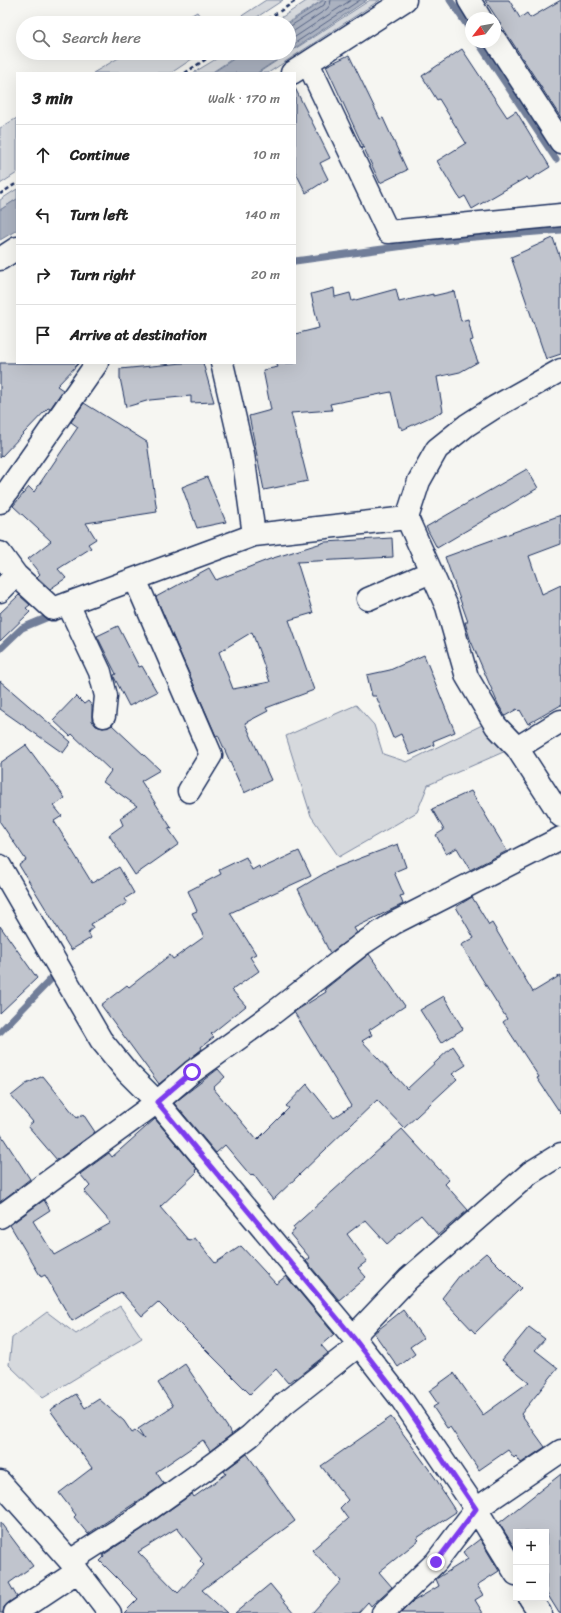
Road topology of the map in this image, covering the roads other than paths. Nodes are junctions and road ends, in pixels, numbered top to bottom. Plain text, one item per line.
1 (405, 0) edge
2 (469, 0) edge
3 (476, 12) edge
4 (500, 48) edge
5 (300, 68) edge
6 (561, 142) edge
7 (561, 215) edge
8 (16, 249) edge
9 (0, 259) edge
10 (97, 364) edge
11 (222, 364) edge
12 (561, 370) edge
13 (0, 502) edge
14 (407, 518) junction
15 (254, 535) junction
16 (0, 554) edge
17 (431, 572) junction
18 (16, 575) junction
19 (135, 579) junction
20 (0, 591) edge
21 (368, 599) dead end
22 (68, 604) junction
23 (104, 716) dead end
24 (561, 721) edge
25 (517, 748) junction
26 (189, 791) dead end
27 (561, 816) edge
28 (561, 838) edge
29 (0, 866) edge
30 (157, 1102) junction
31 (561, 1154) edge
32 (0, 1217) edge
33 (356, 1341) junction
34 (561, 1451) edge
35 (0, 1482) edge
36 (476, 1509) junction
37 (74, 1566) junction
38 (513, 1569) edge
39 (532, 1601) edge
40 (15, 1613) edge
41 (110, 1613) edge
42 (383, 1613) edge
43 (540, 1613) edge

1 - 5 street
2 - 3 street
4 - 6 street
5 - 7 street
8 - 9 street
10 - 13 street
11 - 15 street
12 - 14 street
14 - 15 street
14 - 17 street
15 - 19 street
16 - 18 street
17 - 21 street
17 - 25 street
18 - 20 street
18 - 22 street
19 - 22 street
19 - 26 street
22 - 23 street
24 - 25 street
25 - 27 street
28 - 30 street
29 - 30 street
30 - 32 street
30 - 33 street
31 - 33 street
33 - 36 street
33 - 37 street
34 - 36 street
35 - 37 street
36 - 38 street
36 - 42 street
37 - 40 street
37 - 41 street
39 - 43 street

